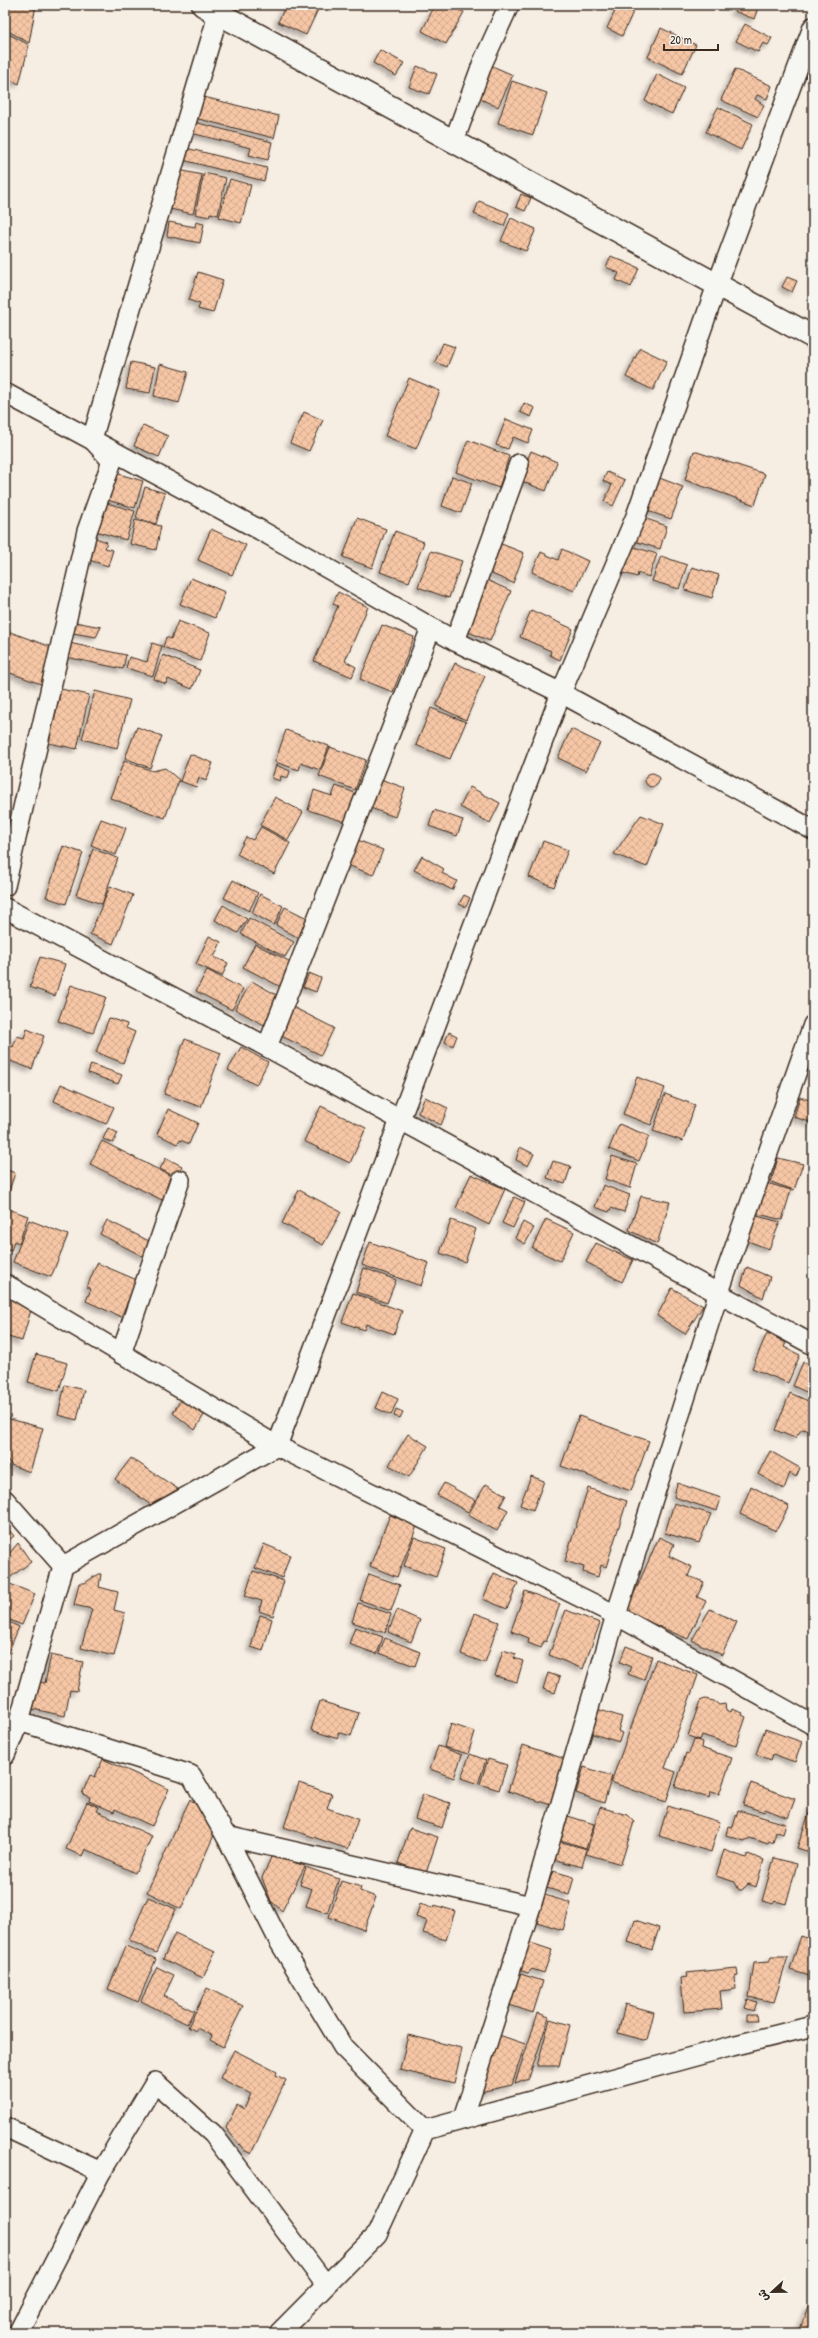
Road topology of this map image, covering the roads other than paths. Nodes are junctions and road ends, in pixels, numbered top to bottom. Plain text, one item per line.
1 (509, 5) edge
2 (208, 6) edge
3 (813, 27) edge
4 (454, 141) junction
5 (717, 285) junction
6 (813, 337) edge
7 (5, 393) edge
8 (92, 439) junction
9 (519, 464) dead end
10 (431, 628) junction
11 (455, 641) junction
12 (561, 694) junction
13 (813, 830) edge
14 (5, 886) edge
15 (5, 908) edge
16 (813, 1025) edge
17 (267, 1047) junction
18 (399, 1120) junction
19 (180, 1180) dead end
20 (5, 1284) edge
21 (718, 1295) junction
22 (813, 1345) edge
23 (121, 1354) junction
24 (277, 1446) junction
25 (5, 1500) edge
26 (63, 1566) junction
27 (616, 1615) junction
28 (19, 1721) junction
29 (813, 1725) edge
30 (5, 1755) edge
31 (226, 1836) junction
32 (531, 1906) junction
33 (813, 2026) edge
34 (463, 2120) junction
35 (5, 2127) edge
36 (425, 2130) junction
37 (101, 2172) junction
38 (326, 2285) junction
39 (18, 2333) edge
40 (279, 2333) edge

1 - 4 street
2 - 4 main road
2 - 8 street
3 - 5 street
4 - 5 main road
5 - 6 main road
5 - 12 street
7 - 8 street
8 - 10 street
8 - 14 street
9 - 11 street
10 - 11 street
10 - 17 street
11 - 12 street
12 - 13 street
12 - 18 street
15 - 17 street
16 - 21 street
17 - 18 street
18 - 21 street
18 - 24 street
19 - 23 street
20 - 23 street
21 - 22 street
21 - 27 street
23 - 24 street
24 - 26 street
24 - 27 street
25 - 26 street
26 - 28 street
27 - 29 street
27 - 32 street
28 - 30 street
28 - 31 street
31 - 32 street
31 - 36 street
32 - 34 street
33 - 34 street
34 - 36 street
35 - 37 street
36 - 38 street
37 - 38 street
37 - 39 street
38 - 40 street

